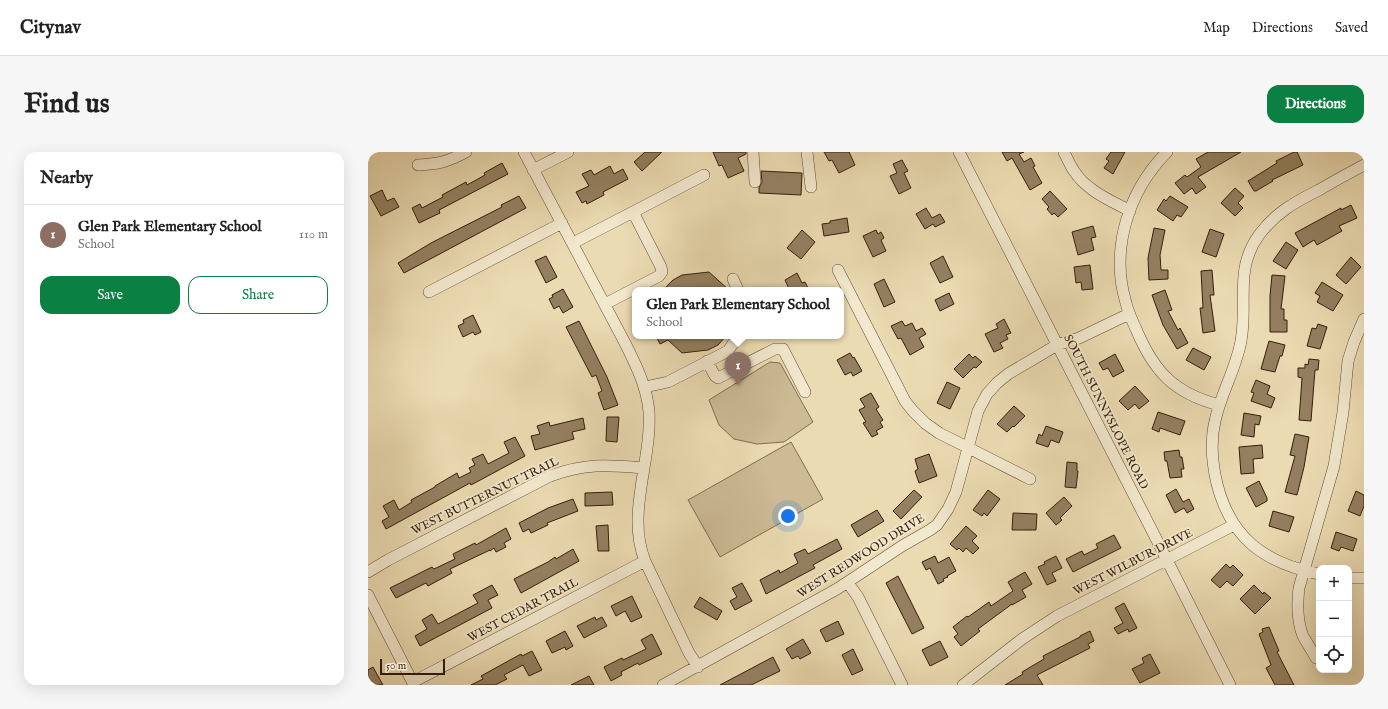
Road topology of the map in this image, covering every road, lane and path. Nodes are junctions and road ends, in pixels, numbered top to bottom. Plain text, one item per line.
1 (466, 152) edge
2 (524, 152) edge
3 (568, 152) edge
4 (753, 152) edge
5 (808, 152) edge
6 (959, 152) edge
7 (1064, 152) edge
8 (1167, 152) edge
9 (418, 165) dead end
10 (1364, 165) edge
11 (534, 170) junction
12 (704, 175) dead end
13 (755, 182) dead end
14 (811, 187) dead end
15 (1130, 211) junction
16 (633, 212) junction
17 (562, 223) junction
18 (573, 243) junction
19 (838, 270) dead end
20 (733, 279) dead end
21 (638, 287) edge
22 (737, 287) edge
23 (632, 290) edge
24 (429, 292) dead end
25 (605, 304) junction
26 (1129, 314) junction
27 (1364, 319) edge
28 (736, 339) edge
29 (1057, 345) junction
30 (707, 361) junction
31 (644, 387) junction
32 (805, 392) dead end
33 (1219, 405) junction
34 (968, 448) junction
35 (644, 468) junction
36 (1030, 479) dead end
37 (1234, 525) junction
38 (1167, 560) junction
39 (645, 561) junction
40 (1304, 571) junction
41 (368, 572) edge
42 (1316, 573) edge
43 (1352, 578) edge
44 (1364, 578) edge
45 (848, 582) junction
46 (368, 595) edge
47 (1316, 658) dead end
48 (698, 667) junction
49 (414, 684) edge
50 (663, 685) edge
51 (902, 685) edge
52 (963, 685) edge
53 (1230, 685) edge

1 - 9 street
2 - 11 street
3 - 11 street
4 - 13 street
5 - 14 street
6 - 29 street, SOUTH SUNNYSLOPE ROAD
7 - 15 street
8 - 15 street
10 - 33 street
11 - 17 street
12 - 16 street
15 - 26 street
16 - 18 street
16 - 21 street
17 - 18 street
17 - 24 street
18 - 25 street
19 - 34 street
20 - 22 street
23 - 25 street
25 - 31 street
26 - 29 street, WEST REDWOOD DRIVE
26 - 33 street
27 - 40 street
28 - 30 street
29 - 34 street, WEST REDWOOD DRIVE
29 - 38 street, SOUTH SUNNYSLOPE ROAD
30 - 31 street
30 - 32 street
31 - 35 street
33 - 37 street
34 - 36 street
34 - 45 street, WEST REDWOOD DRIVE
35 - 39 street
35 - 41 street, WEST BUTTERNUT TRAIL
37 - 38 street, WEST WILBUR DRIVE
37 - 40 street
38 - 52 street, WEST WILBUR DRIVE
38 - 53 street, SOUTH SUNNYSLOPE ROAD
39 - 48 street
39 - 49 street, WEST CEDAR TRAIL
40 - 42 street
40 - 47 street
43 - 44 street
45 - 48 street, WEST REDWOOD DRIVE
45 - 51 street
46 - 49 street
48 - 50 street, WEST REDWOOD DRIVE

